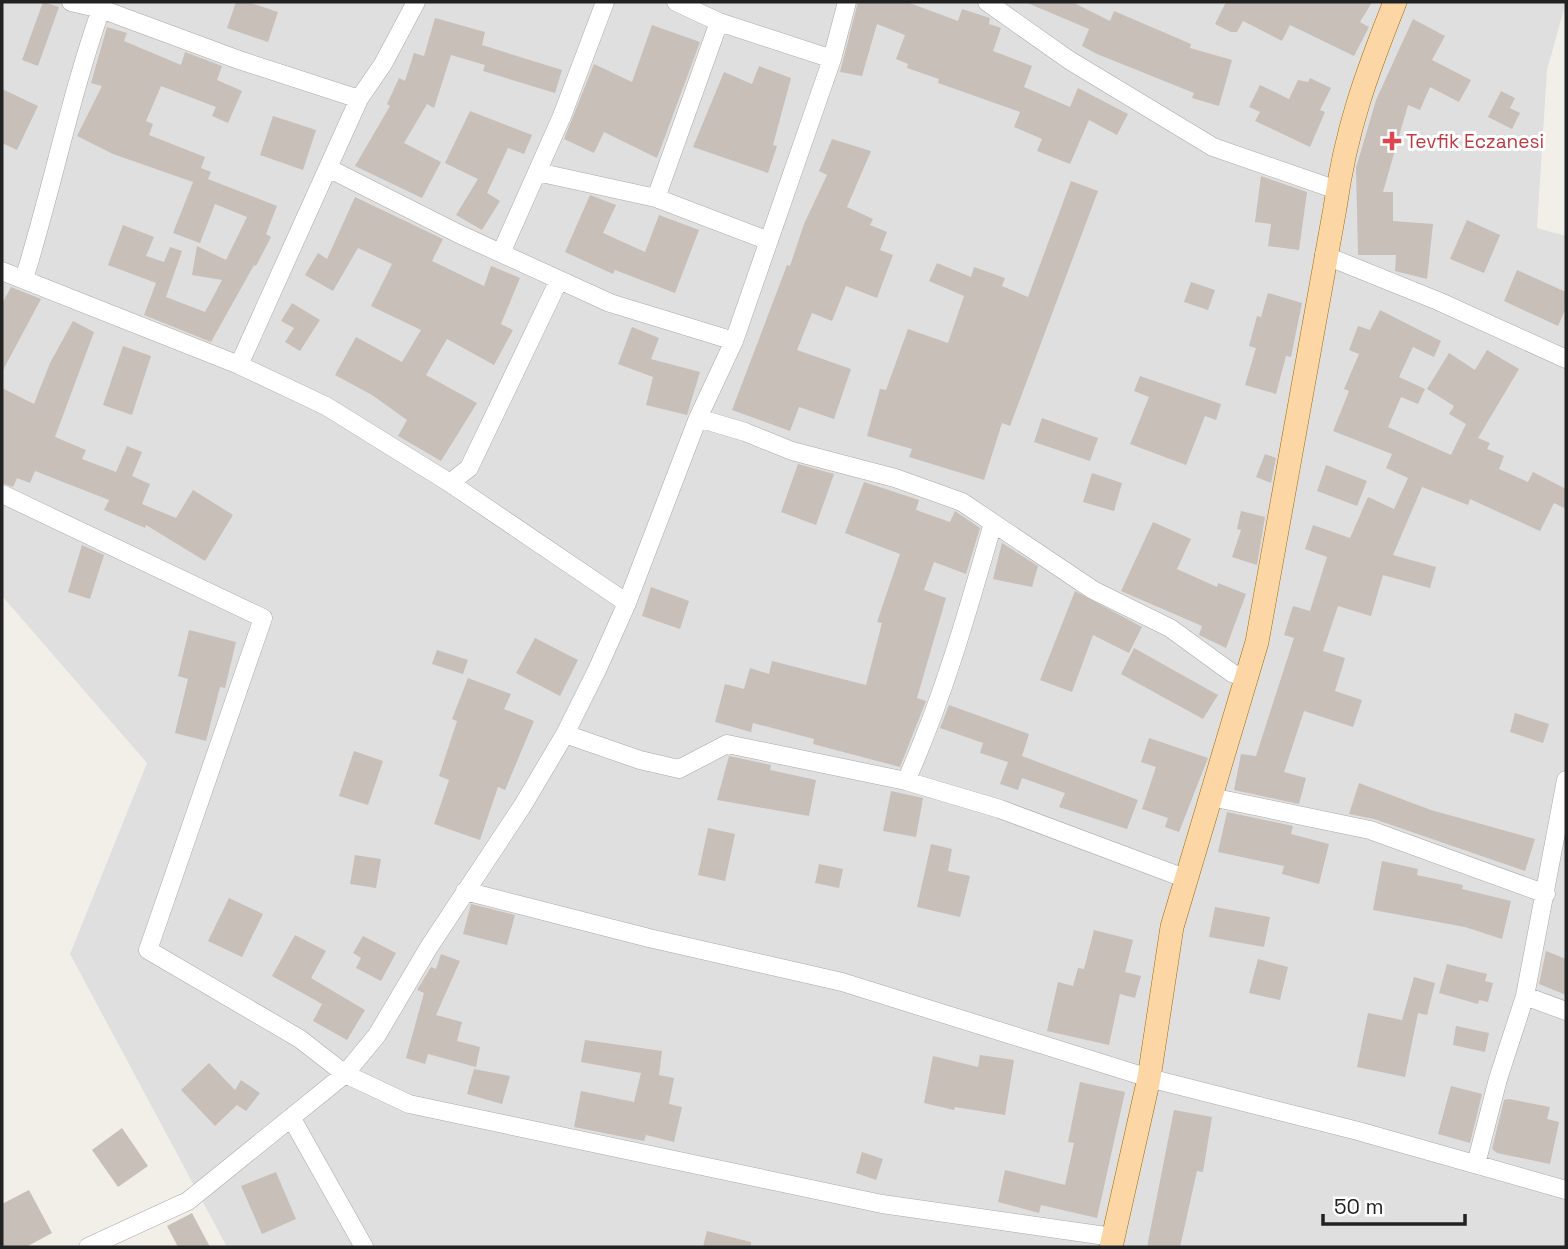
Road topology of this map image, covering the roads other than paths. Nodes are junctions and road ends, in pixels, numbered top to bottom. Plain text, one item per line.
1 (71, 2) edge
2 (416, 2) edge
3 (605, 2) edge
4 (676, 2) edge
5 (847, 2) edge
6 (987, 2) edge
7 (1395, 2) edge
8 (101, 9) junction
9 (719, 22) junction
10 (832, 59) junction
11 (359, 99) junction
12 (328, 168) junction
13 (537, 172) junction
14 (1337, 190) junction
15 (656, 198) junction
16 (769, 241) junction
17 (501, 253) junction
18 (1324, 255) junction
19 (2, 271) edge
20 (24, 279) junction
21 (559, 280) junction
22 (734, 341) junction
23 (1566, 358) edge
24 (239, 365) junction
25 (698, 418) junction
26 (450, 483) junction
27 (2, 494) edge
28 (993, 523) junction
29 (627, 603) junction
30 (1246, 679) junction
31 (565, 734) junction
32 (1566, 780) edge
33 (906, 781) junction
34 (1211, 797) junction
35 (1187, 879) junction
36 (466, 891) junction
37 (1546, 894) junction
38 (1525, 996) junction
39 (1566, 1011) edge
40 (345, 1074) junction
41 (1149, 1078) junction
42 (292, 1119) junction
43 (1476, 1164) junction
44 (1566, 1190) edge
45 (1112, 1242) edge
46 (88, 1247) edge
47 (364, 1247) edge

1 - 8 street
2 - 11 street
3 - 13 street
4 - 9 street
5 - 10 street
6 - 14 street
7 - 14 main road
8 - 11 street
8 - 20 street
9 - 10 street
9 - 15 street
10 - 16 street
11 - 12 street
12 - 17 street
12 - 24 street
13 - 15 street
13 - 17 street
14 - 18 main road
15 - 16 street
16 - 22 street
17 - 21 street
18 - 23 street
18 - 30 main road
19 - 20 street
20 - 24 street
21 - 22 street
21 - 26 street
22 - 25 street
24 - 26 street
25 - 28 street
25 - 29 street
26 - 29 street
27 - 40 street
28 - 30 street
28 - 33 street
29 - 31 street
30 - 34 main road
31 - 33 street
31 - 36 street
32 - 37 street
33 - 35 street
34 - 35 main road
34 - 37 street
35 - 41 main road
36 - 40 street
36 - 41 street
37 - 38 street
38 - 39 street
38 - 43 street
40 - 42 street
40 - 45 street
41 - 43 street
41 - 45 main road
42 - 46 street
42 - 47 street
43 - 44 street

